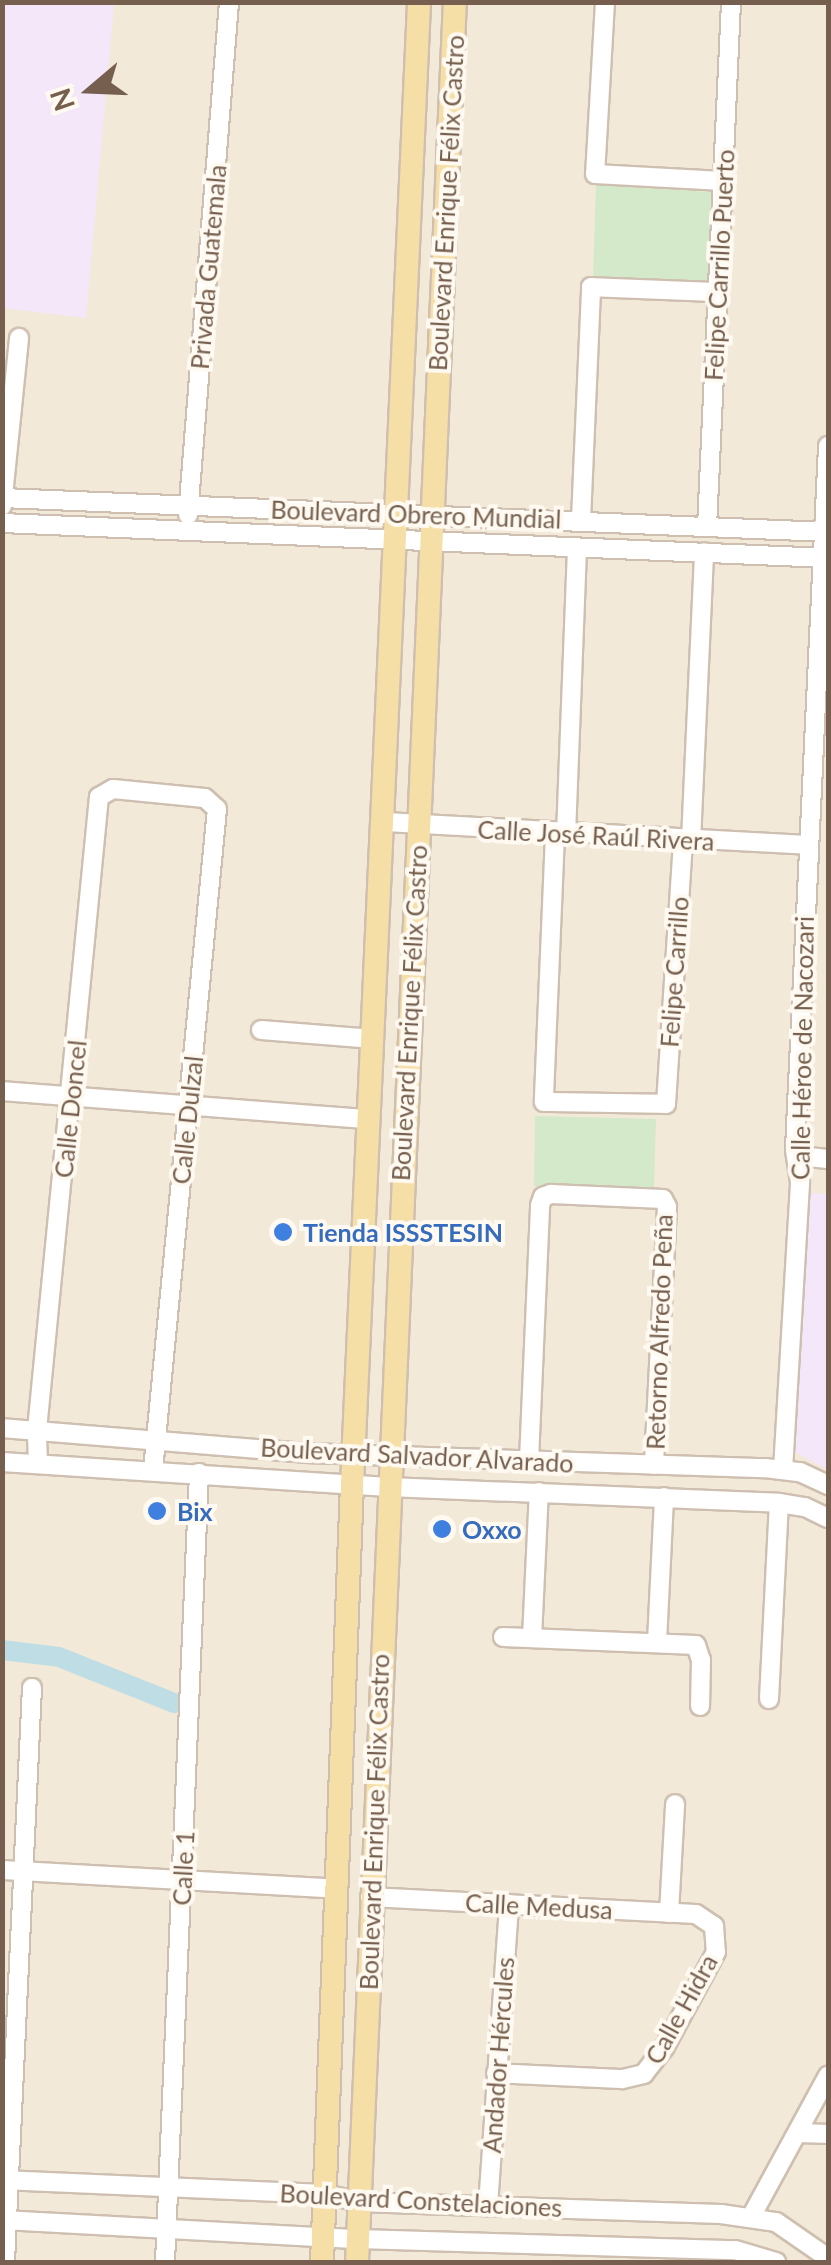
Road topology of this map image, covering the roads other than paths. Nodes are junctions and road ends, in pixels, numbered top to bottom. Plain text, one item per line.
1 (228, 2) edge
2 (420, 2) edge
3 (455, 2) edge
4 (606, 2) edge
5 (731, 2) edge
6 (723, 180) junction
7 (718, 292) junction
8 (18, 338) dead end
9 (828, 446) edge
10 (3, 501) edge
11 (189, 506) junction
12 (396, 512) junction
13 (431, 514) junction
14 (581, 520) junction
15 (2, 523) edge
16 (636, 523) junction
17 (708, 527) junction
18 (186, 531) junction
19 (826, 532) edge
20 (396, 540) junction
21 (431, 541) junction
22 (577, 548) junction
23 (634, 550) junction
24 (704, 552) junction
25 (825, 558) edge
26 (106, 792) joint
27 (385, 822) junction
28 (418, 824) junction
29 (561, 834) junction
30 (687, 841) junction
31 (807, 845) junction
32 (261, 1030) dead end
33 (374, 1038) junction
34 (2, 1092) edge
35 (72, 1097) junction
36 (188, 1106) junction
37 (369, 1119) junction
38 (799, 1156) junction
39 (828, 1159) edge
40 (2, 1428) edge
41 (37, 1430) junction
42 (155, 1440) junction
43 (354, 1454) junction
44 (389, 1456) junction
45 (487, 1459) junction
46 (529, 1460) junction
47 (2, 1462) edge
48 (38, 1464) junction
49 (654, 1465) junction
50 (698, 1467) junction
51 (153, 1470) junction
52 (782, 1470) junction
53 (200, 1473) junction
54 (828, 1484) edge
55 (352, 1485) junction
56 (388, 1487) junction
57 (486, 1490) junction
58 (539, 1492) junction
59 (664, 1496) junction
60 (697, 1500) junction
61 (779, 1503) junction
62 (828, 1518) edge
63 (503, 1637) dead end
64 (532, 1638) junction
65 (657, 1642) junction
66 (32, 1688) dead end
67 (770, 1699) dead end
68 (700, 1706) dead end
69 (675, 1804) dead end
70 (2, 1870) edge
71 (26, 1870) junction
72 (182, 1877) junction
73 (337, 1890) junction
74 (370, 1897) junction
75 (509, 1904) junction
76 (669, 1912) junction
77 (706, 1918) joint
78 (496, 2072) junction
79 (828, 2076) edge
80 (800, 2133) junction
81 (828, 2134) edge
82 (6, 2180) edge
83 (169, 2188) junction
84 (325, 2194) junction
85 (359, 2202) junction
86 (488, 2206) junction
87 (751, 2217) junction
88 (5, 2220) edge
89 (167, 2229) junction
90 (323, 2237) junction
91 (357, 2251) edge
92 (671, 2256) edge
93 (828, 2258) edge
94 (5, 2262) edge
95 (166, 2262) edge
96 (322, 2262) edge
97 (776, 2262) edge

1 - 11 street, Privada Guatemala
2 - 12 main road, Boulevard Enrique Félix Castro
3 - 13 main road, Boulevard Enrique Félix Castro
4 - 6 street
5 - 6 street, Felipe Carrillo Puerto
6 - 7 street, Felipe Carrillo Puerto
7 - 14 street
7 - 17 street, Felipe Carrillo Puerto
8 - 10 street
9 - 19 street, Calle Héroe de Nacozari
10 - 11 street, Boulevard Obrero Mundial
11 - 12 street, Boulevard Obrero Mundial
11 - 18 street, Privada Guatemala
12 - 13 street, Boulevard Obrero Mundial
12 - 20 main road, Boulevard Enrique Félix Castro
13 - 14 street, Boulevard Obrero Mundial
13 - 21 main road, Boulevard Enrique Félix Castro
14 - 16 street, Boulevard Obrero Mundial
15 - 18 street, Boulevard Obrero Mundial
16 - 17 street, Boulevard Obrero Mundial
16 - 23 street
17 - 19 street, Boulevard Obrero Mundial
18 - 20 street, Boulevard Obrero Mundial
19 - 25 street, Calle Héroe de Nacozari
20 - 21 street, Boulevard Obrero Mundial
20 - 27 main road, Boulevard Enrique Félix Castro
21 - 22 street, Boulevard Obrero Mundial
21 - 28 main road, Boulevard Enrique Félix Castro
22 - 23 street, Boulevard Obrero Mundial
22 - 29 street
23 - 24 street, Boulevard Obrero Mundial
24 - 25 street, Boulevard Obrero Mundial
24 - 30 street, Felipe Carrillo
25 - 31 street, Calle Héroe de Nacozari
26 - 35 street, Calle Doncel
26 - 36 street, Calle Dulzal
27 - 28 street, Calle José Raúl Rivera
27 - 33 main road, Boulevard Enrique Félix Castro
28 - 29 street, Calle José Raúl Rivera
28 - 44 main road, Boulevard Enrique Félix Castro
29 - 30 street, Calle José Raúl Rivera
29 - 30 street, Felipe Carrillo
30 - 31 street, Calle José Raúl Rivera
31 - 38 street, Calle Héroe de Nacozari
32 - 33 street
33 - 37 main road, Boulevard Enrique Félix Castro
34 - 35 street
35 - 36 street
35 - 41 street, Calle Doncel
36 - 37 street
36 - 42 street, Calle Dulzal
37 - 43 main road, Boulevard Enrique Félix Castro
38 - 39 street
38 - 52 street, Calle Héroe de Nacozari
40 - 41 street, Boulevard Salvador Alvarado
41 - 42 street, Boulevard Salvador Alvarado
41 - 48 street, Calle Doncel
42 - 43 street, Boulevard Salvador Alvarado
42 - 51 street, Calle Dulzal
43 - 44 street, Boulevard Salvador Alvarado
43 - 55 main road, Boulevard Enrique Félix Castro
44 - 45 street, Boulevard Salvador Alvarado
44 - 56 main road, Boulevard Enrique Félix Castro
45 - 46 street, Boulevard Salvador Alvarado
45 - 57 street
46 - 49 street, Boulevard Salvador Alvarado
46 - 49 street, Retorno Alfredo Peña
47 - 48 street, Boulevard Salvador Alvarado
48 - 51 street, Boulevard Salvador Alvarado
49 - 50 street, Boulevard Salvador Alvarado
50 - 52 street, Boulevard Salvador Alvarado
50 - 60 street
51 - 53 street, Boulevard Salvador Alvarado
52 - 54 street, Boulevard Salvador Alvarado
53 - 55 street, Boulevard Salvador Alvarado
53 - 72 street, Calle 1
55 - 56 street, Boulevard Salvador Alvarado
55 - 73 main road, Boulevard Enrique Félix Castro
56 - 57 street, Boulevard Salvador Alvarado
56 - 74 main road, Boulevard Enrique Félix Castro
57 - 58 street, Boulevard Salvador Alvarado
58 - 59 street, Boulevard Salvador Alvarado
58 - 64 street
59 - 60 street, Boulevard Salvador Alvarado
59 - 65 street
60 - 61 street, Boulevard Salvador Alvarado
61 - 62 street, Boulevard Salvador Alvarado
61 - 67 street
63 - 64 street
64 - 65 street
65 - 68 street
66 - 71 street
69 - 76 street
70 - 71 street
71 - 72 street
71 - 82 street
72 - 73 street
72 - 83 street, Calle 1
73 - 84 main road, Boulevard Enrique Félix Castro
74 - 75 street, Calle Medusa
74 - 85 main road, Boulevard Enrique Félix Castro
75 - 76 street, Calle Medusa
75 - 78 street, Andador Hércules
76 - 77 street, Calle Medusa
77 - 78 street, Calle Hidra
78 - 86 street, Andador Hércules
79 - 80 street
80 - 81 street
80 - 87 street
82 - 83 street, Boulevard Constelaciones
82 - 88 street
83 - 84 street, Boulevard Constelaciones
83 - 89 street, Calle 1
84 - 85 street, Boulevard Constelaciones
84 - 90 main road, Boulevard Enrique Félix Castro
85 - 86 street, Boulevard Constelaciones
85 - 91 main road, Boulevard Enrique Félix Castro
86 - 87 street, Boulevard Constelaciones
87 - 93 street, Boulevard Constelaciones
88 - 89 street, Boulevard Constelaciones
88 - 94 street
89 - 90 street, Boulevard Constelaciones
89 - 95 street, Calle 1
90 - 91 street, Boulevard Constelaciones
90 - 96 main road, Boulevard Enrique Félix Castro
91 - 92 street, Boulevard Constelaciones
92 - 97 street, Boulevard Constelaciones

